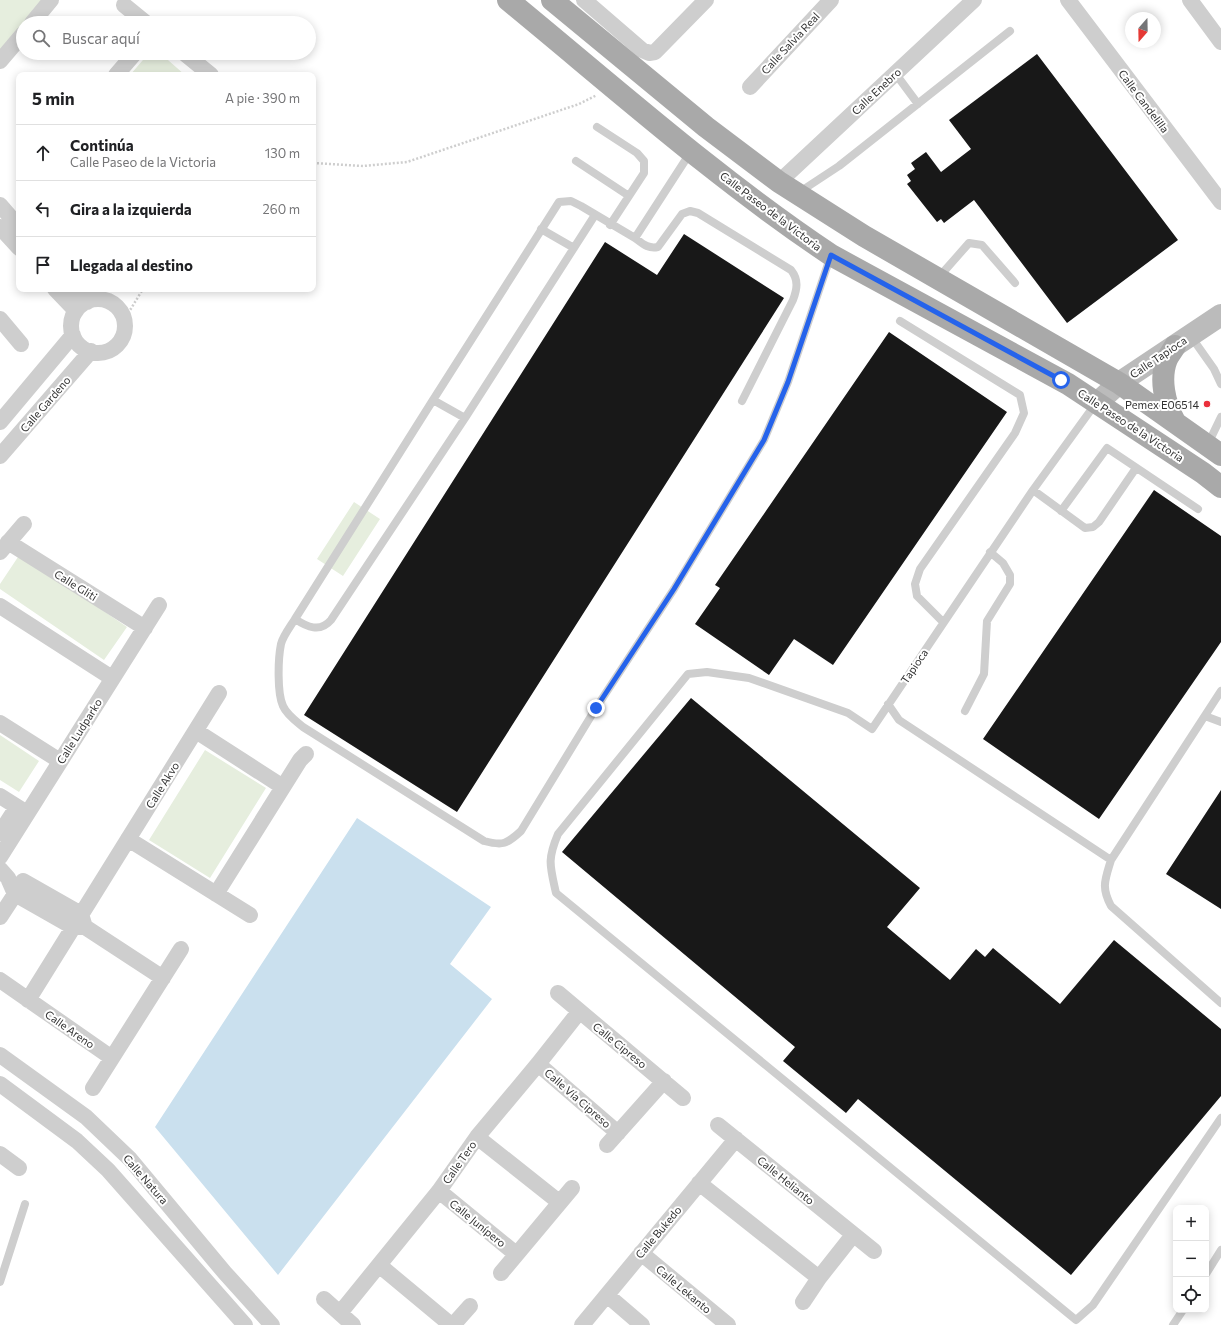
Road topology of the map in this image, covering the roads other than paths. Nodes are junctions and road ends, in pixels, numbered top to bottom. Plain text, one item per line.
1 (51, 0) edge
2 (508, 0) edge
3 (552, 0) edge
4 (584, 0) edge
5 (706, 0) edge
6 (831, 0) edge
7 (1068, 0) edge
8 (1190, 0) edge
9 (965, 3) edge
10 (124, 5) dead end
11 (38, 16) edge
12 (137, 16) edge
13 (1010, 31) dead end
14 (16, 42) edge
15 (1221, 42) edge
16 (129, 60) edge
17 (193, 60) edge
18 (0, 61) edge
19 (119, 72) edge
20 (207, 72) edge
21 (895, 73) junction
22 (750, 87) dead end
23 (918, 104) junction
24 (597, 127) dead end
25 (692, 151) junction
26 (576, 161) dead end
27 (788, 188) junction
28 (629, 196) junction
29 (1221, 202) edge
30 (0, 205) edge
31 (596, 215) junction
32 (610, 224) junction
33 (0, 226) edge
34 (541, 229) junction
35 (16, 235) edge
36 (16, 238) edge
37 (635, 238) junction
38 (574, 248) junction
39 (831, 255) junction
40 (937, 279) junction
41 (1015, 283) dead end
42 (59, 292) edge
43 (76, 292) edge
44 (81, 307) junction
45 (1221, 315) edge
46 (1, 322) edge
47 (900, 322) dead end
48 (73, 336) junction
49 (1183, 341) junction
50 (21, 344) dead end
51 (91, 352) junction
52 (1119, 383) junction
53 (1221, 384) edge
54 (433, 400) junction
55 (742, 402) dead end
56 (1097, 403) junction
57 (1221, 417) edge
58 (465, 418) junction
59 (1174, 420) junction
60 (0, 422) edge
61 (1214, 450) edge
62 (0, 456) edge
63 (1136, 468) junction
64 (1221, 487) edge
65 (1033, 490) junction
66 (1198, 509) dead end
67 (1061, 511) junction
68 (24, 524) dead end
69 (4, 547) edge
70 (990, 552) junction
71 (159, 605) dead end
72 (0, 606) edge
73 (295, 619) junction
74 (943, 622) junction
75 (145, 628) junction
76 (112, 678) junction
77 (1221, 691) edge
78 (219, 693) dead end
79 (888, 704) junction
80 (965, 711) dead end
81 (1205, 716) junction
82 (1221, 722) edge
83 (0, 723) edge
84 (196, 731) junction
85 (306, 754) dead end
86 (60, 761) junction
87 (283, 787) junction
88 (0, 796) edge
89 (22, 810) junction
90 (0, 833) edge
91 (128, 839) junction
92 (0, 858) edge
93 (1111, 860) junction
94 (0, 869) edge
95 (16, 886) junction
96 (216, 894) junction
97 (250, 915) dead end
98 (0, 917) edge
99 (80, 923) junction
100 (181, 949) dead end
101 (163, 978) junction
102 (0, 980) edge
103 (558, 993) dead end
104 (28, 1000) junction
105 (1221, 1003) edge
106 (579, 1012) junction
107 (0, 1055) edge
108 (112, 1058) junction
109 (538, 1064) junction
110 (664, 1081) junction
111 (0, 1084) edge
112 (93, 1088) dead end
113 (683, 1098) dead end
114 (1221, 1118) edge
115 (718, 1125) dead end
116 (618, 1133) junction
117 (477, 1137) junction
118 (736, 1139) junction
119 (607, 1145) dead end
120 (0, 1154) edge
121 (19, 1168) dead end
122 (699, 1183) junction
123 (572, 1188) dead end
124 (439, 1191) junction
125 (559, 1202) junction
126 (25, 1204) dead end
127 (853, 1234) junction
128 (1221, 1250) edge
129 (874, 1251) dead end
130 (641, 1253) junction
131 (516, 1254) junction
132 (379, 1265) junction
133 (1209, 1269) edge
134 (501, 1272) dead end
135 (819, 1278) junction
136 (0, 1282) edge
137 (607, 1295) junction
138 (324, 1299) dead end
139 (803, 1302) dead end
140 (470, 1306) dead end
141 (340, 1313) junction
142 (1181, 1313) edge
143 (1079, 1322) edge
144 (244, 1325) edge
145 (272, 1325) edge
146 (353, 1325) edge
147 (452, 1325) edge
148 (582, 1325) edge
149 (642, 1325) edge
150 (728, 1325) edge
151 (1173, 1325) edge

1 - 11 street
2 - 25 main road, Calle Paseo de la Victoria
3 - 27 main road
4 - 5 street
6 - 22 street, Calle Salvia Real
7 - 29 street, Calle Candelilla
8 - 15 street
9 - 21 street, Calle Enebro
10 - 12 street
13 - 23 lane
14 - 18 street
16 - 19 street
17 - 20 street
21 - 23 lane
21 - 27 street, Calle Enebro
23 - 27 lane
24 - 28 lane
25 - 37 lane
25 - 39 main road, Calle Paseo de la Victoria
26 - 28 lane
27 - 40 main road
28 - 32 lane
30 - 35 street
31 - 32 lane
31 - 34 lane
31 - 38 lane
32 - 37 lane
33 - 36 street
34 - 38 lane
34 - 54 lane
37 - 55 lane
38 - 58 lane
39 - 56 main road, Calle Paseo de la Victoria
39 - 73 lane
40 - 41 lane
40 - 52 main road
42 - 44 street
43 - 44 street
44 - 48 street
44 - 51 street
45 - 49 street, Calle Tapioca
46 - 50 street
47 - 74 lane
48 - 51 street
48 - 60 street, Calle Gardeno
49 - 52 street, Calle Tapioca
49 - 53 lane
49 - 59 main road
51 - 62 street, Calle Gardeno
52 - 56 street, Calle Tapioca
52 - 59 main road
54 - 58 lane
54 - 73 lane
56 - 64 main road, Calle Paseo de la Victoria
56 - 65 lane, Tapioca
57 - 61 lane
58 - 73 lane
59 - 61 main road
63 - 66 lane
63 - 67 lane
63 - 67 lane
65 - 67 lane
65 - 70 lane, Tapioca
68 - 69 street
69 - 75 street, Calle Gliti
70 - 74 lane, Tapioca
70 - 80 lane
71 - 75 street, Calle Ludparko
72 - 76 street
74 - 79 lane, Tapioca
75 - 76 street, Calle Ludparko
76 - 86 street, Calle Ludparko
77 - 81 lane
78 - 84 street, Calle Akvo
79 - 93 lane
79 - 143 lane, Tapioca
81 - 82 lane
81 - 93 lane
83 - 86 street
84 - 87 street
84 - 91 street, Calle Akvo
85 - 87 street
86 - 89 street, Calle Ludparko
87 - 96 street
88 - 89 street
89 - 90 street, Calle Ludparko
89 - 92 street, Calle Ludparko
91 - 96 street
91 - 99 street, Calle Akvo
93 - 105 lane
94 - 95 street
95 - 98 street
95 - 99 street
96 - 97 street
99 - 101 street
99 - 104 street
100 - 101 street
101 - 108 street
102 - 104 street, Calle Areno
103 - 106 street, Calle Cipreso
104 - 108 street, Calle Areno
106 - 109 street, Calle Tero
106 - 110 street, Calle Cipreso
107 - 145 street, Calle Natura
108 - 112 street
109 - 116 street, Calle Vía Cipreso
109 - 117 street, Calle Tero
110 - 113 street, Calle Cipreso
110 - 116 street, Calle Vía Cipreso
111 - 144 street, Calle Natura
114 - 143 lane
115 - 118 street, Calle Helianto
116 - 119 street, Calle Vía Cipreso
117 - 124 street, Calle Tero
117 - 125 street
118 - 122 street, Calle Bukedo
118 - 127 street, Calle Helianto
120 - 121 street
122 - 130 street, Calle Bukedo
122 - 135 street
123 - 125 street
124 - 131 street, Calle Junípero
124 - 132 street, Calle Tero
125 - 131 street
126 - 136 lane
127 - 129 street, Calle Helianto
127 - 135 street
128 - 133 lane
130 - 137 street, Calle Bukedo
130 - 150 street, Calle Lekanto
131 - 134 street
132 - 141 street, Calle Tero
132 - 147 street
135 - 139 street
137 - 148 street, Calle Bukedo
137 - 149 street
138 - 141 street
140 - 147 street
141 - 146 street
142 - 151 lane

